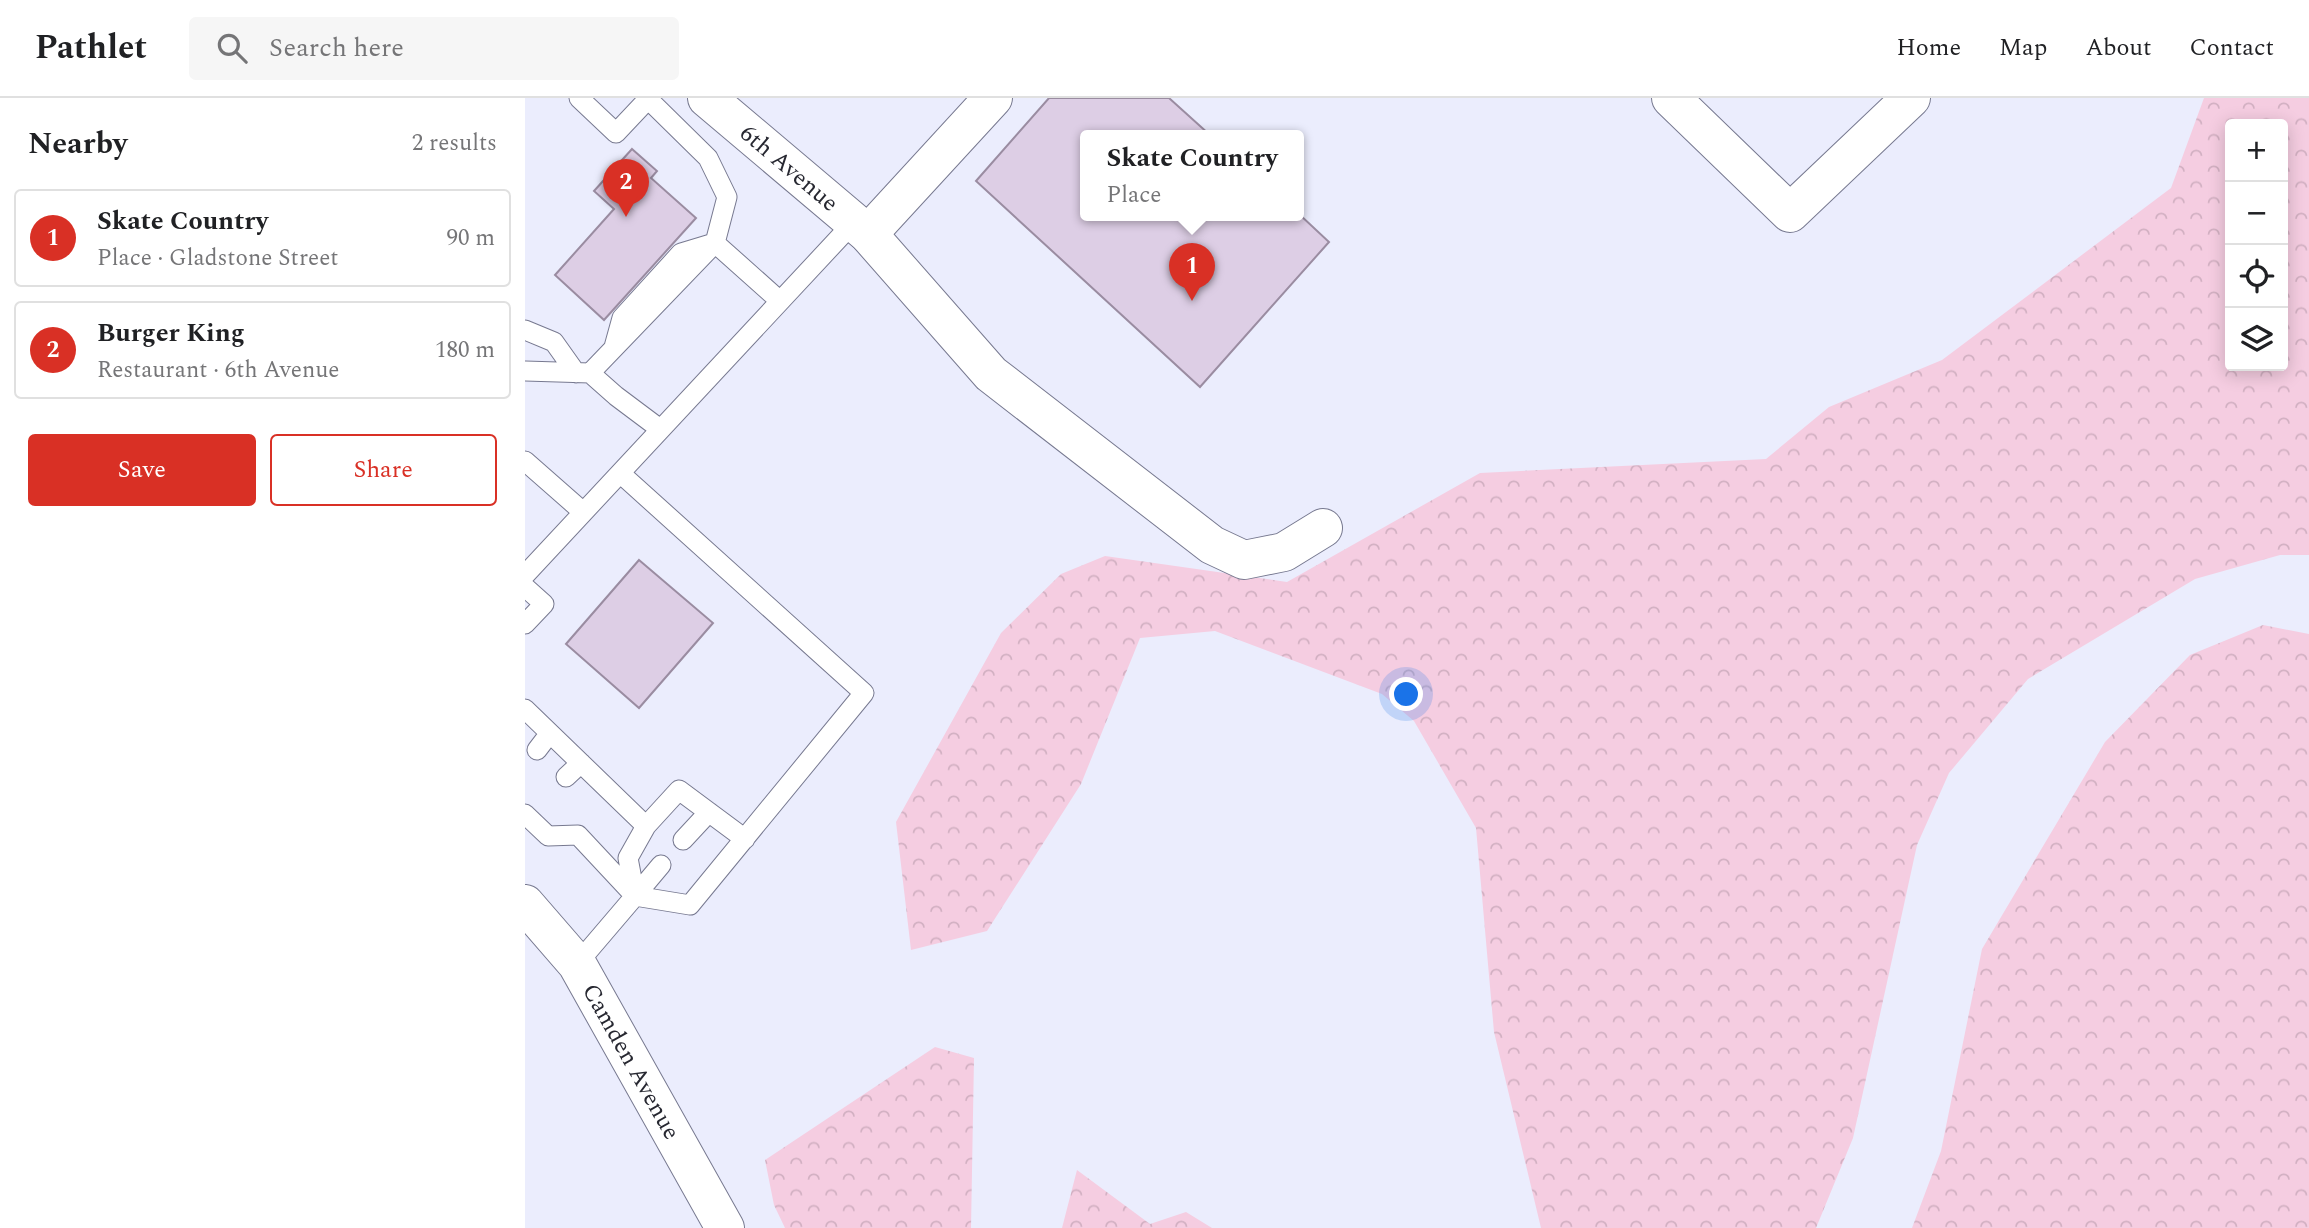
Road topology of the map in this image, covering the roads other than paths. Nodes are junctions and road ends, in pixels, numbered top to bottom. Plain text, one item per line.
1 (579, 98) edge
2 (707, 98) edge
3 (993, 98) edge
4 (1671, 98) edge
5 (1911, 98) edge
6 (649, 99) edge
7 (865, 232) junction
8 (715, 243) junction
9 (780, 301) junction
10 (525, 330) edge
11 (525, 371) edge
12 (583, 373) junction
13 (660, 429) junction
14 (525, 461) edge
15 (620, 473) junction
16 (583, 512) junction
17 (1323, 528) dead end
18 (525, 575) edge
19 (525, 587) edge
20 (525, 624) edge
21 (525, 709) edge
22 (550, 733) junction
23 (537, 750) dead end
24 (581, 763) junction
25 (566, 777) dead end
26 (709, 812) junction
27 (529, 814) edge
28 (646, 826) junction
29 (745, 839) junction
30 (683, 840) dead end
31 (661, 865) dead end
32 (635, 896) junction
33 (525, 904) edge
34 (577, 964) junction
35 (725, 1228) edge

1 - 6 lane
2 - 7 street, 6th Avenue
3 - 7 street
4 - 5 street
6 - 8 lane
7 - 9 lane
7 - 17 street, 6th Avenue
8 - 9 lane
8 - 12 lane
9 - 13 lane
10 - 12 lane
11 - 12 lane
12 - 13 lane
13 - 15 lane
14 - 16 lane
15 - 16 lane
15 - 29 lane
16 - 18 lane
19 - 20 lane
21 - 22 lane
22 - 23 lane
22 - 24 lane
24 - 25 lane
24 - 28 lane
26 - 28 lane
26 - 29 lane
26 - 30 lane
27 - 32 lane
28 - 32 lane
29 - 32 lane
31 - 32 lane
32 - 34 lane
33 - 34 street, Camden Avenue
34 - 35 street, Camden Avenue

